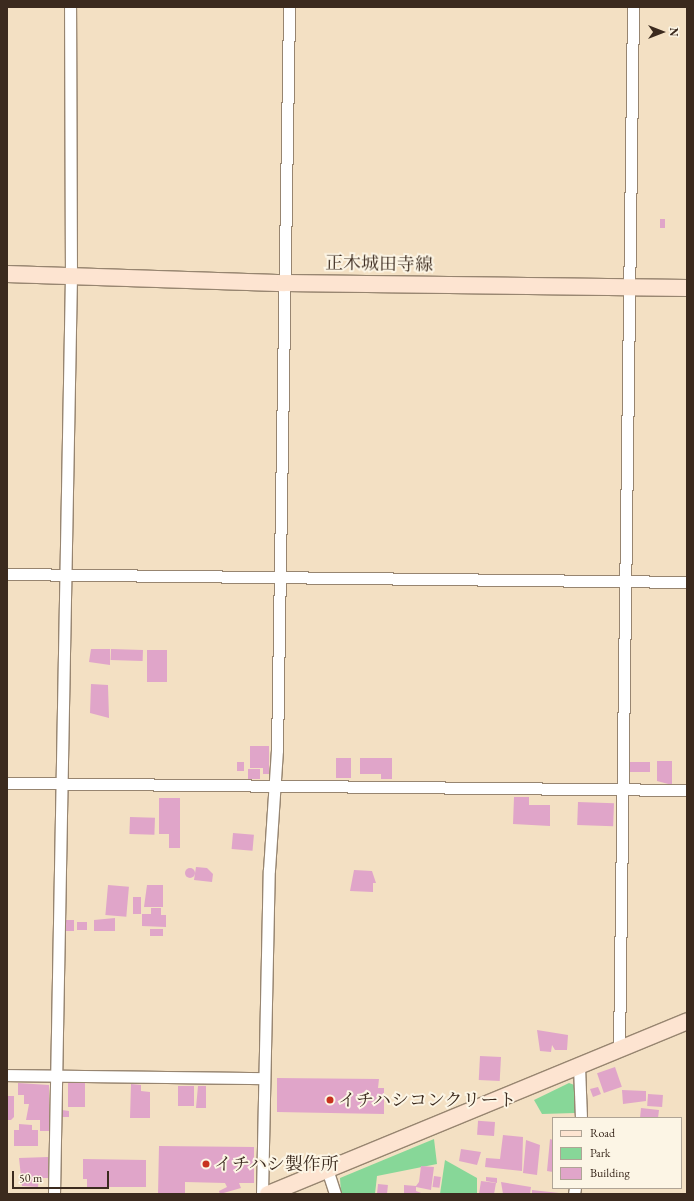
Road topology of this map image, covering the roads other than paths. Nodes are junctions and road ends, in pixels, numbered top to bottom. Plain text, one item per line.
1 (70, 7) edge
2 (289, 7) edge
3 (633, 7) edge
4 (7, 274) edge
5 (71, 278) junction
6 (285, 283) junction
7 (628, 287) junction
8 (687, 288) edge
9 (7, 574) edge
10 (63, 576) junction
11 (281, 578) junction
12 (625, 581) junction
13 (687, 582) edge
14 (7, 783) edge
15 (60, 784) junction
16 (276, 784) junction
17 (687, 790) edge
18 (622, 791) junction
19 (687, 1021) edge
20 (619, 1049) junction
21 (579, 1066) junction
22 (7, 1075) edge
23 (57, 1075) junction
24 (264, 1078) junction
25 (582, 1117) edge
26 (327, 1169) junction
27 (54, 1194) edge
28 (262, 1194) edge
29 (268, 1194) edge
30 (335, 1194) edge

1 - 5 street
2 - 6 street
3 - 7 street
4 - 5 street, 正木城田寺線
5 - 6 street, 正木城田寺線
5 - 10 street
6 - 7 street, 正木城田寺線
6 - 11 street
7 - 8 street, 正木城田寺線
7 - 12 street
9 - 10 street
10 - 11 street
10 - 15 street
11 - 12 street
11 - 16 street
12 - 13 street
12 - 18 street
14 - 15 street
15 - 16 street
15 - 23 street
16 - 18 street
16 - 24 street
17 - 18 street
18 - 20 street
19 - 20 street
20 - 21 street
21 - 25 street
21 - 26 street
22 - 23 street
23 - 24 street
23 - 27 street
24 - 28 street
26 - 29 street
26 - 30 street

